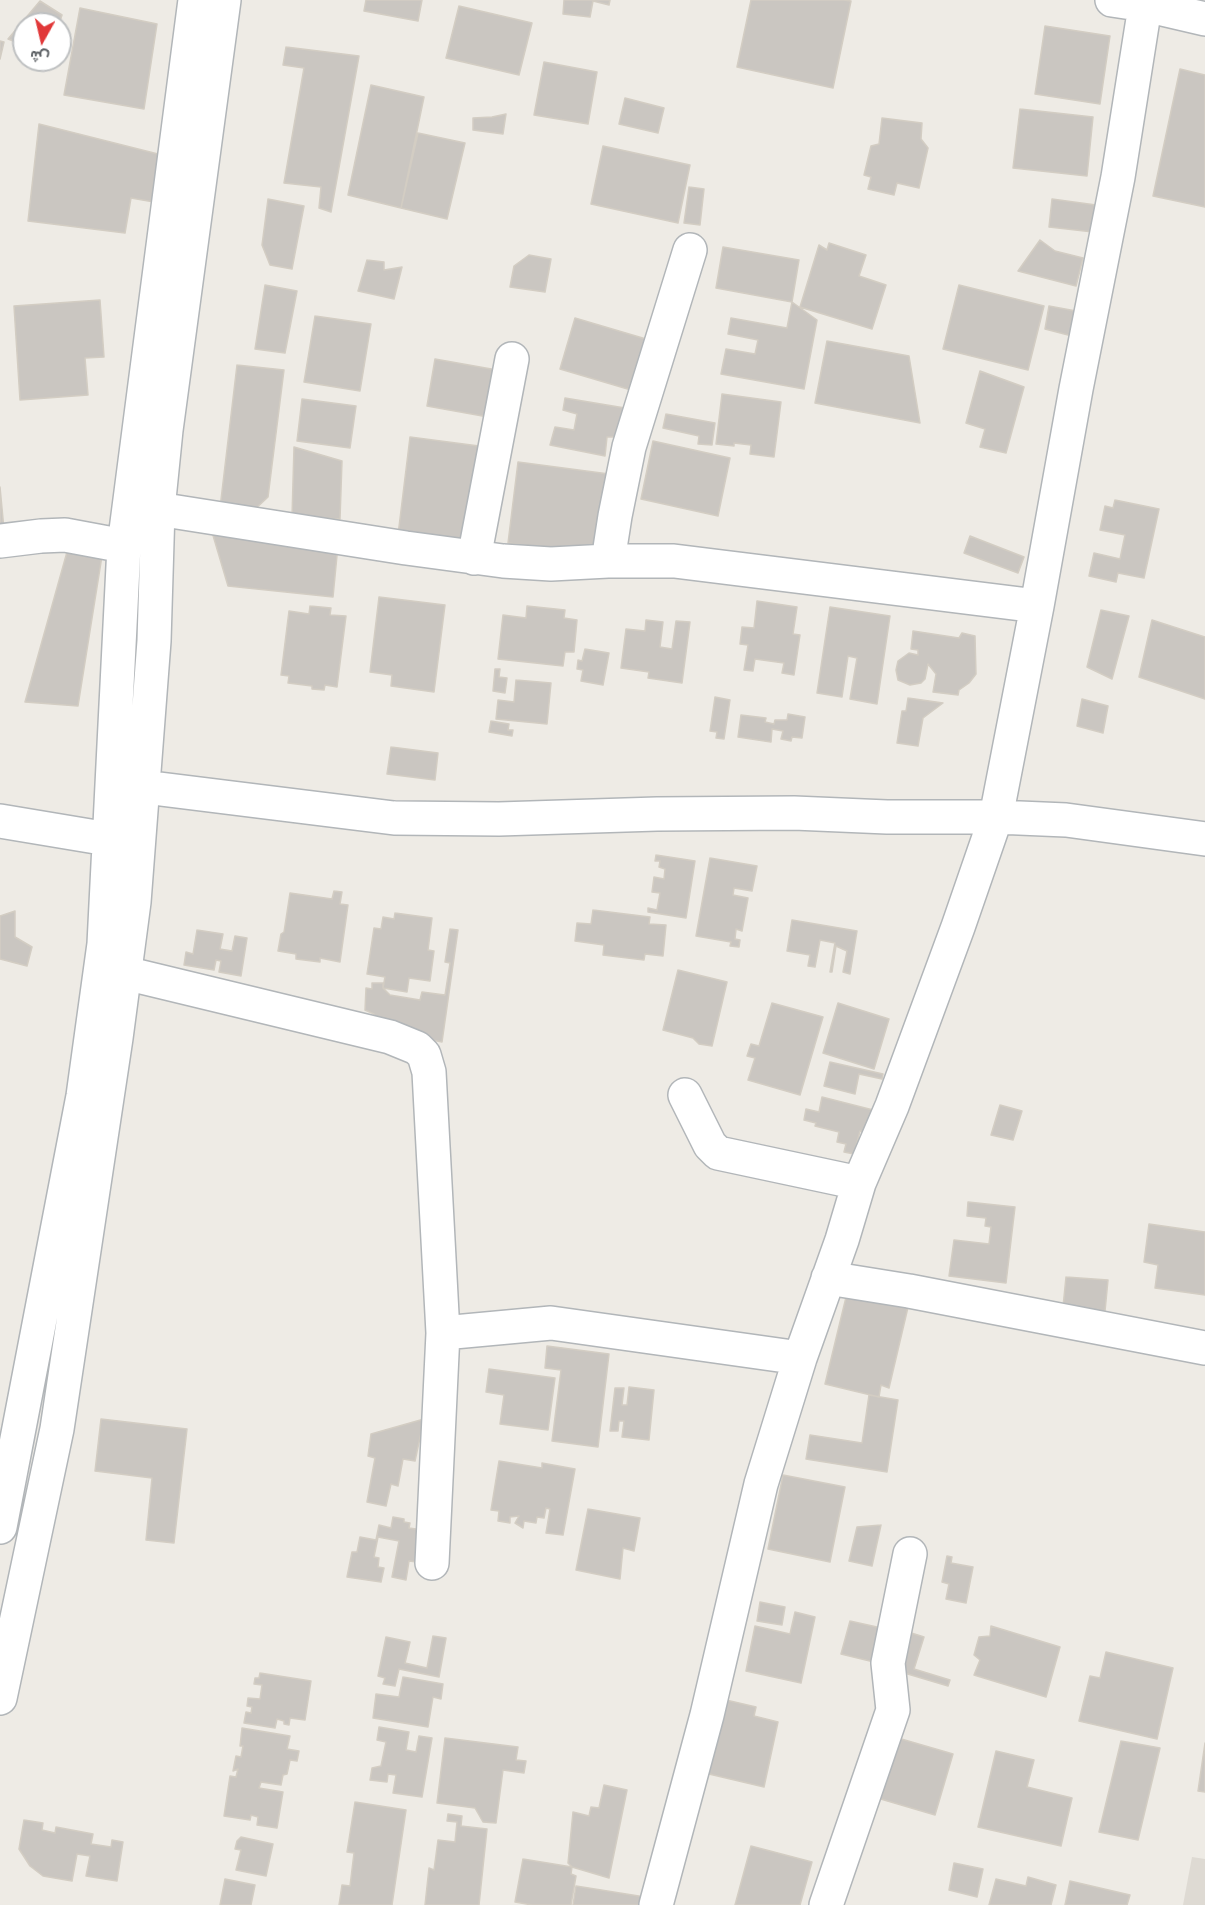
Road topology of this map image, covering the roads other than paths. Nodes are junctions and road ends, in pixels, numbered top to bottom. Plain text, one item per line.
1 (195, 0) edge
2 (224, 0) edge
3 (1112, 0) edge
4 (1146, 3) edge
5 (1205, 19) edge
6 (690, 250) dead end
7 (512, 359) dead end
8 (158, 509) junction
9 (0, 541) edge
10 (124, 546) junction
11 (474, 558) junction
12 (608, 561) junction
13 (1037, 606) junction
14 (144, 787) junction
15 (996, 817) junction
16 (0, 821) edge
17 (108, 839) junction
18 (1205, 839) edge
19 (125, 973) junction
20 (685, 1095) dead end
21 (859, 1184) junction
22 (828, 1278) junction
23 (443, 1333) junction
24 (1205, 1348) edge
25 (801, 1358) junction
26 (0, 1527) edge
27 (910, 1554) dead end
28 (432, 1563) dead end
29 (0, 1698) edge
30 (656, 1905) edge
31 (826, 1905) edge

1 - 10 street
2 - 8 street
3 - 4 street
4 - 5 street
4 - 13 street
6 - 12 street
7 - 11 street
8 - 11 street
8 - 14 street
9 - 10 street
10 - 17 street
11 - 12 street
12 - 13 street
13 - 15 street
14 - 15 street
14 - 19 street
15 - 18 street
15 - 21 street
16 - 17 street
17 - 26 street
19 - 23 street
19 - 29 street
20 - 21 street
21 - 22 street
22 - 24 street
22 - 25 street
23 - 25 street
23 - 28 street
25 - 30 street
27 - 31 street

